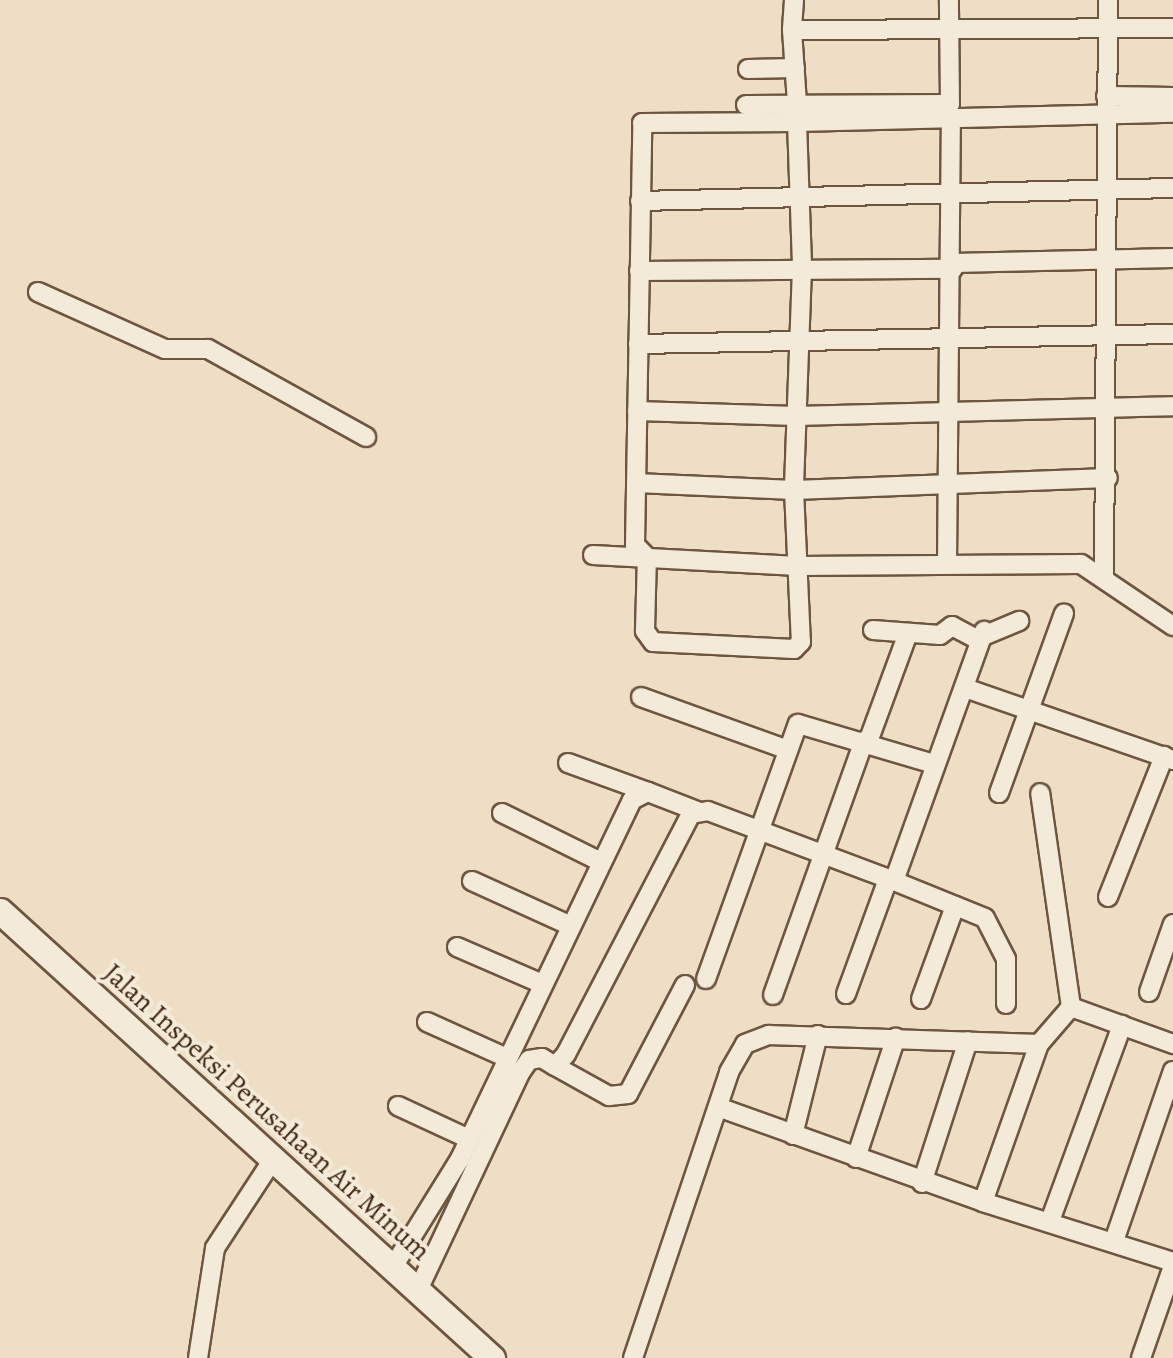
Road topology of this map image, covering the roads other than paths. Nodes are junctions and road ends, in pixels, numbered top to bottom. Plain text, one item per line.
1 (794, 0) edge
2 (949, 0) edge
3 (1108, 0) edge
4 (1106, 26) junction
5 (1173, 28) edge
6 (950, 29) junction
7 (792, 30) junction
8 (795, 68) junction
9 (748, 69) dead end
10 (1173, 98) edge
11 (746, 105) dead end
12 (1105, 105) junction
13 (797, 113) junction
14 (1173, 113) edge
15 (951, 118) junction
16 (1106, 186) junction
17 (1173, 188) edge
18 (953, 196) junction
19 (640, 200) junction
20 (801, 200) junction
21 (1109, 258) junction
22 (1173, 258) edge
23 (953, 266) junction
24 (802, 268) junction
25 (640, 271) junction
26 (38, 292) dead end
27 (1173, 334) edge
28 (952, 335) junction
29 (1106, 335) junction
30 (799, 342) junction
31 (638, 344) junction
32 (1173, 406) edge
33 (1107, 408) junction
34 (637, 411) junction
35 (950, 411) junction
36 (796, 416) junction
37 (366, 437) dead end
38 (1108, 478) junction
39 (636, 483) junction
40 (948, 486) junction
41 (794, 490) junction
42 (592, 555) dead end
43 (647, 558) junction
44 (948, 564) junction
45 (798, 566) junction
46 (1104, 576) junction
47 (1064, 613) dead end
48 (1019, 621) dead end
49 (1173, 626) edge
50 (874, 630) dead end
51 (984, 631) junction
52 (908, 633) junction
53 (964, 688) junction
54 (642, 697) dead end
55 (1030, 708) junction
56 (866, 741) junction
57 (788, 750) junction
58 (1169, 758) edge
59 (568, 763) dead end
60 (934, 764) junction
61 (648, 792) junction
62 (999, 793) dead end
63 (1040, 793) dead end
64 (697, 810) junction
65 (502, 813) dead end
66 (760, 831) junction
67 (823, 856) junction
68 (601, 862) junction
69 (891, 880) junction
70 (472, 881) dead end
71 (1108, 898) dead end
72 (956, 906) junction
73 (0, 911) edge
74 (1173, 924) edge
75 (570, 925) junction
76 (457, 947) dead end
77 (706, 979) dead end
78 (540, 984) junction
79 (685, 985) dead end
80 (1149, 992) dead end
81 (846, 994) dead end
82 (774, 995) dead end
83 (920, 999) dead end
84 (1006, 1004) dead end
85 (1071, 1008) junction
86 (427, 1022) dead end
87 (1122, 1025) junction
88 (818, 1035) junction
89 (896, 1037) junction
90 (968, 1040) junction
91 (1039, 1044) junction
92 (1173, 1044) edge
93 (506, 1057) junction
94 (555, 1066) junction
95 (1172, 1075) edge
96 (398, 1106) dead end
97 (718, 1107) junction
98 (793, 1135) junction
99 (469, 1138) junction
100 (274, 1158) junction
101 (856, 1158) junction
102 (922, 1183) junction
103 (983, 1202) junction
104 (1050, 1220) junction
105 (1114, 1242) junction
106 (1173, 1264) edge
107 (393, 1267) junction
108 (418, 1290) junction
109 (198, 1358) edge
110 (492, 1358) edge
111 (633, 1358) edge
112 (1140, 1358) edge

1 - 7 street
2 - 6 street
3 - 4 street
4 - 5 street
4 - 6 street
4 - 12 street
6 - 7 street
6 - 13 street
7 - 8 street
8 - 9 street
8 - 13 street
10 - 12 street
11 - 13 street
12 - 14 street
12 - 15 street
12 - 16 street
13 - 15 street
13 - 19 street
13 - 20 street
15 - 18 street
16 - 17 street
16 - 18 street
16 - 21 street
18 - 20 street
18 - 23 street
19 - 20 street
19 - 25 street
20 - 24 street
21 - 22 street
21 - 23 street
21 - 29 street
23 - 24 street
23 - 28 street
24 - 25 street
24 - 30 street
25 - 31 street
26 - 37 street
27 - 29 street
28 - 29 street
28 - 30 street
28 - 35 street
29 - 33 street
30 - 31 street
30 - 36 street
31 - 34 street
32 - 33 street
33 - 35 street
33 - 38 street
34 - 36 street
34 - 39 street
35 - 36 street
35 - 40 street
36 - 41 street
38 - 40 street
38 - 46 street
39 - 41 street
39 - 43 street
40 - 41 street
40 - 44 street
41 - 45 street
42 - 43 street
43 - 45 street
43 - 45 street
44 - 45 street
44 - 46 street
46 - 49 street
47 - 55 street
48 - 51 street
50 - 52 street
51 - 52 street
51 - 53 street
52 - 56 street
53 - 55 street
53 - 60 street
54 - 57 street
55 - 58 street
55 - 62 street
56 - 57 street
56 - 60 street
56 - 67 street
57 - 66 street
58 - 71 street
59 - 61 street
60 - 69 street
61 - 64 street
61 - 68 street
63 - 85 street
64 - 66 street
64 - 94 street
65 - 68 street
66 - 67 street
66 - 77 street
67 - 69 street
67 - 82 street
68 - 75 street
69 - 72 street
69 - 81 street
70 - 75 street
72 - 83 street
72 - 84 street
73 - 100 street, Jalan Inspeksi Perusahaan Air Minum
74 - 80 street
75 - 78 street
76 - 78 street
78 - 93 street
79 - 94 street
85 - 87 street
85 - 91 street
86 - 93 street
87 - 92 street
87 - 104 street
88 - 89 street
88 - 97 street
88 - 98 street
89 - 90 street
89 - 101 street
90 - 91 street
90 - 102 street
91 - 103 street
93 - 99 street
94 - 108 street
95 - 105 street
96 - 99 street
97 - 98 street
97 - 111 street
98 - 101 street
99 - 107 street
100 - 107 street, Jalan Inspeksi Perusahaan Air Minum
100 - 109 street
101 - 102 street
102 - 103 street
103 - 104 street
104 - 105 street
105 - 106 street
106 - 112 street
107 - 108 street, Jalan Inspeksi Perusahaan Air Minum
108 - 110 street, Jalan Inspeksi Perusahaan Air Minum

